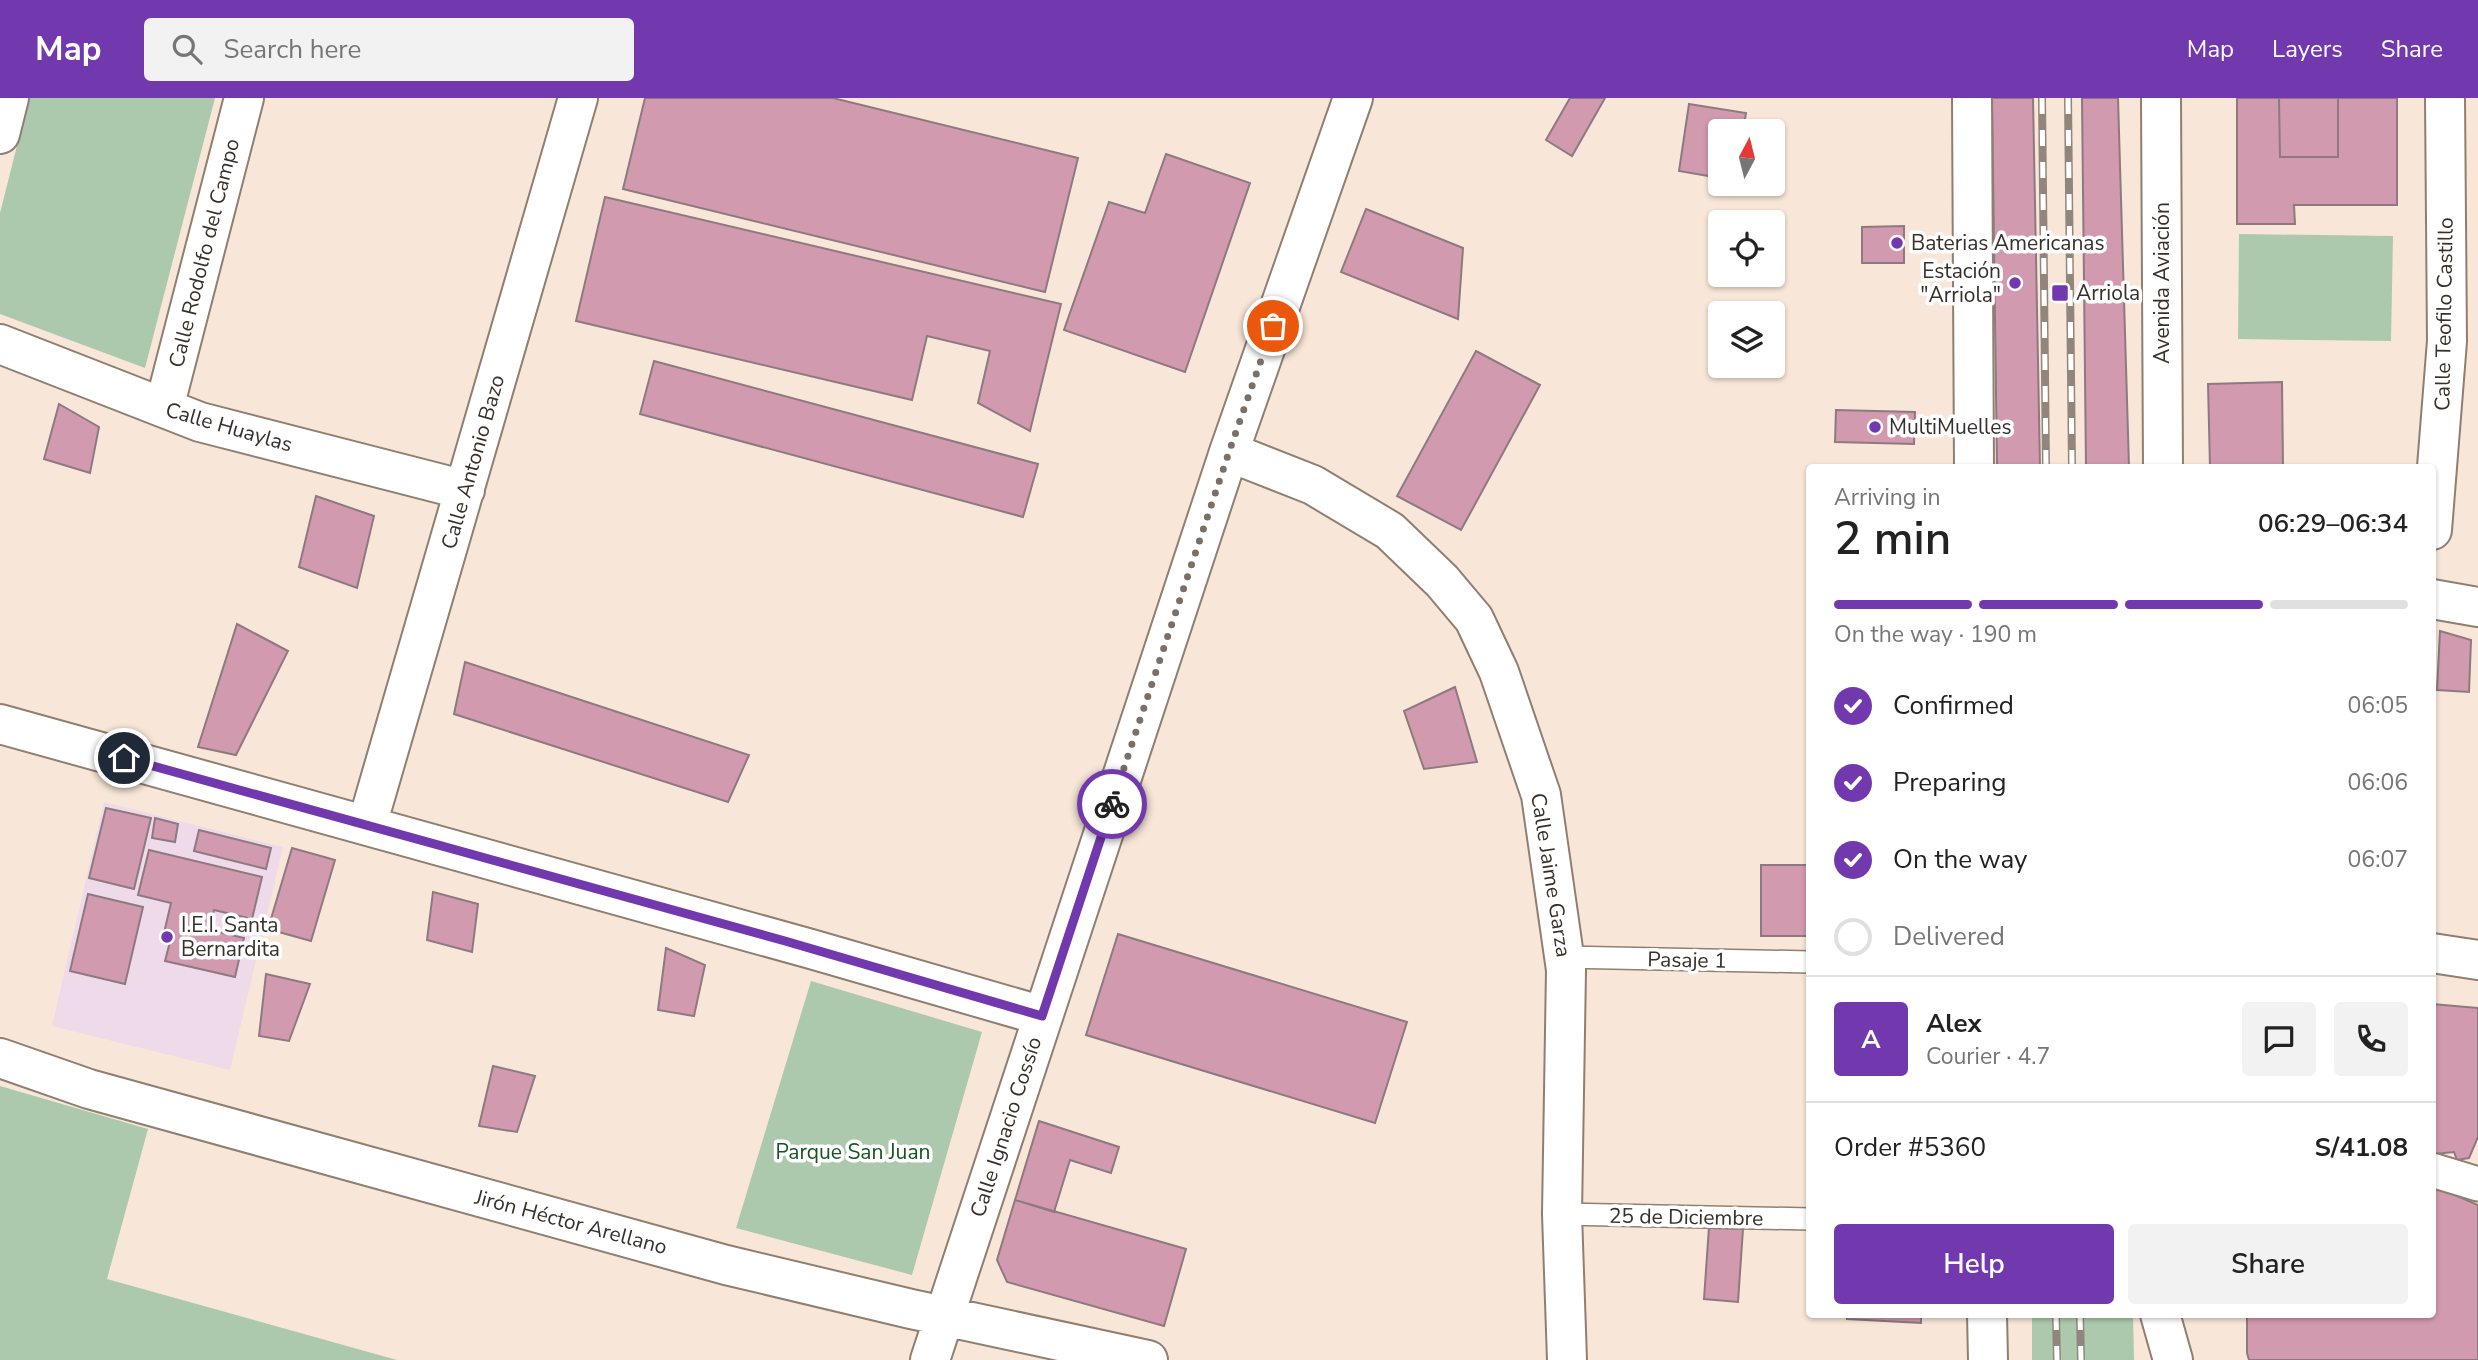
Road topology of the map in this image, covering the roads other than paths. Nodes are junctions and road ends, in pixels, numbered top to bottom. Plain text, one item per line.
1 (9, 98) edge
2 (244, 98) edge
3 (578, 98) edge
4 (1353, 98) edge
5 (1972, 98) edge
6 (2161, 98) edge
7 (2445, 98) edge
8 (0, 134) edge
9 (0, 344) edge
10 (2463, 344) edge
11 (164, 408) junction
12 (1229, 452) junction
13 (1974, 464) edge
14 (2163, 464) edge
15 (465, 490) junction
16 (2436, 506) edge
17 (2436, 600) edge
18 (2478, 607) edge
19 (0, 724) edge
20 (367, 825) junction
21 (2436, 954) edge
22 (1564, 957) junction
23 (2478, 960) edge
24 (1806, 962) edge
25 (1042, 1016) junction
26 (0, 1058) edge
27 (2436, 1171) edge
28 (2478, 1184) edge
29 (1562, 1214) junction
30 (1806, 1219) edge
31 (945, 1315) junction
32 (1987, 1318) edge
33 (2152, 1318) edge
34 (2161, 1318) edge
35 (930, 1360) edge
36 (1148, 1360) edge
37 (1566, 1360) edge
38 (1988, 1360) edge
39 (2154, 1360) edge
40 (2173, 1360) edge

1 - 8 street
2 - 11 street, Calle Rodolfo del Campo
3 - 15 street, Calle Antonio Bazo
4 - 12 street, Calle Ignacio Cossío
5 - 13 street
6 - 14 street, Avenida Aviación
7 - 10 street, Calle Teofilo Castillo
9 - 11 street, Calle Huaylas
10 - 16 street, Calle Teofilo Castillo
11 - 15 street, Calle Huaylas
12 - 22 street, Calle Jaime Garza
12 - 25 street, Calle Ignacio Cossío
15 - 20 street, Calle Antonio Bazo
17 - 18 street
19 - 20 street
20 - 25 street
21 - 23 street
22 - 24 lane, Pasaje 1
22 - 29 street, Calle Jaime Garza
25 - 31 street, Calle Ignacio Cossío
26 - 31 street, Jirón Héctor Arellano
27 - 28 street
29 - 30 lane, 25 de Diciembre
29 - 37 street, Calle Jaime Garza
31 - 35 street, Calle Ignacio Cossío
31 - 36 street, Jirón Héctor Arellano
32 - 38 street
33 - 39 street
34 - 40 street

